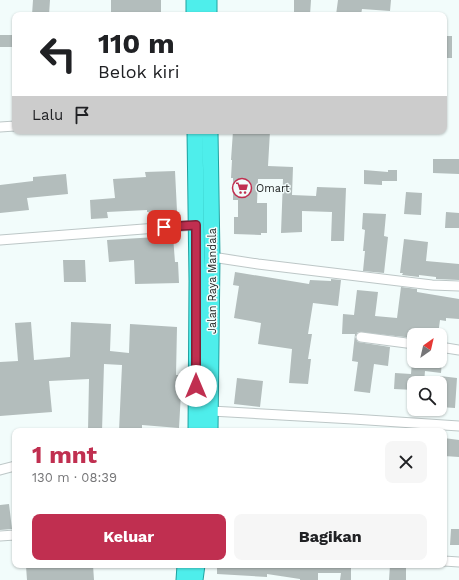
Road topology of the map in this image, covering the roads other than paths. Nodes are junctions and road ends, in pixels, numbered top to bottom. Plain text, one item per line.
1 (194, 0) edge
2 (209, 0) edge
3 (194, 12) edge
4 (209, 12) edge
5 (12, 126) edge
6 (0, 127) edge
7 (195, 134) edge
8 (210, 134) edge
9 (196, 225) junction
10 (0, 240) edge
11 (212, 257) junction
12 (197, 281) junction
13 (212, 282) junction
14 (459, 286) edge
15 (361, 337) dead end
16 (407, 343) edge
17 (447, 348) edge
18 (459, 350) edge
19 (211, 411) junction
20 (459, 426) edge
21 (196, 428) edge
22 (210, 428) edge
23 (12, 467) edge
24 (0, 470) edge
25 (12, 535) edge
26 (0, 536) edge
27 (447, 561) edge
28 (459, 562) edge
29 (185, 568) edge
30 (197, 568) edge
31 (184, 580) edge
32 (195, 580) edge

1 - 3 highway
2 - 4 highway
5 - 6 street
7 - 9 highway, Jalan Raya Mandala
8 - 11 highway, Jalan Raya Mandala
9 - 10 street
9 - 12 highway, Jalan Raya Mandala
11 - 13 highway, Jalan Raya Mandala
11 - 14 street
12 - 13 highway
12 - 21 highway, Jalan Raya Mandala
13 - 19 highway, Jalan Raya Mandala
15 - 16 street
17 - 18 street
19 - 20 street
19 - 22 highway, Jalan Raya Mandala
23 - 24 street
25 - 26 street
27 - 28 street
29 - 31 highway
30 - 32 highway

